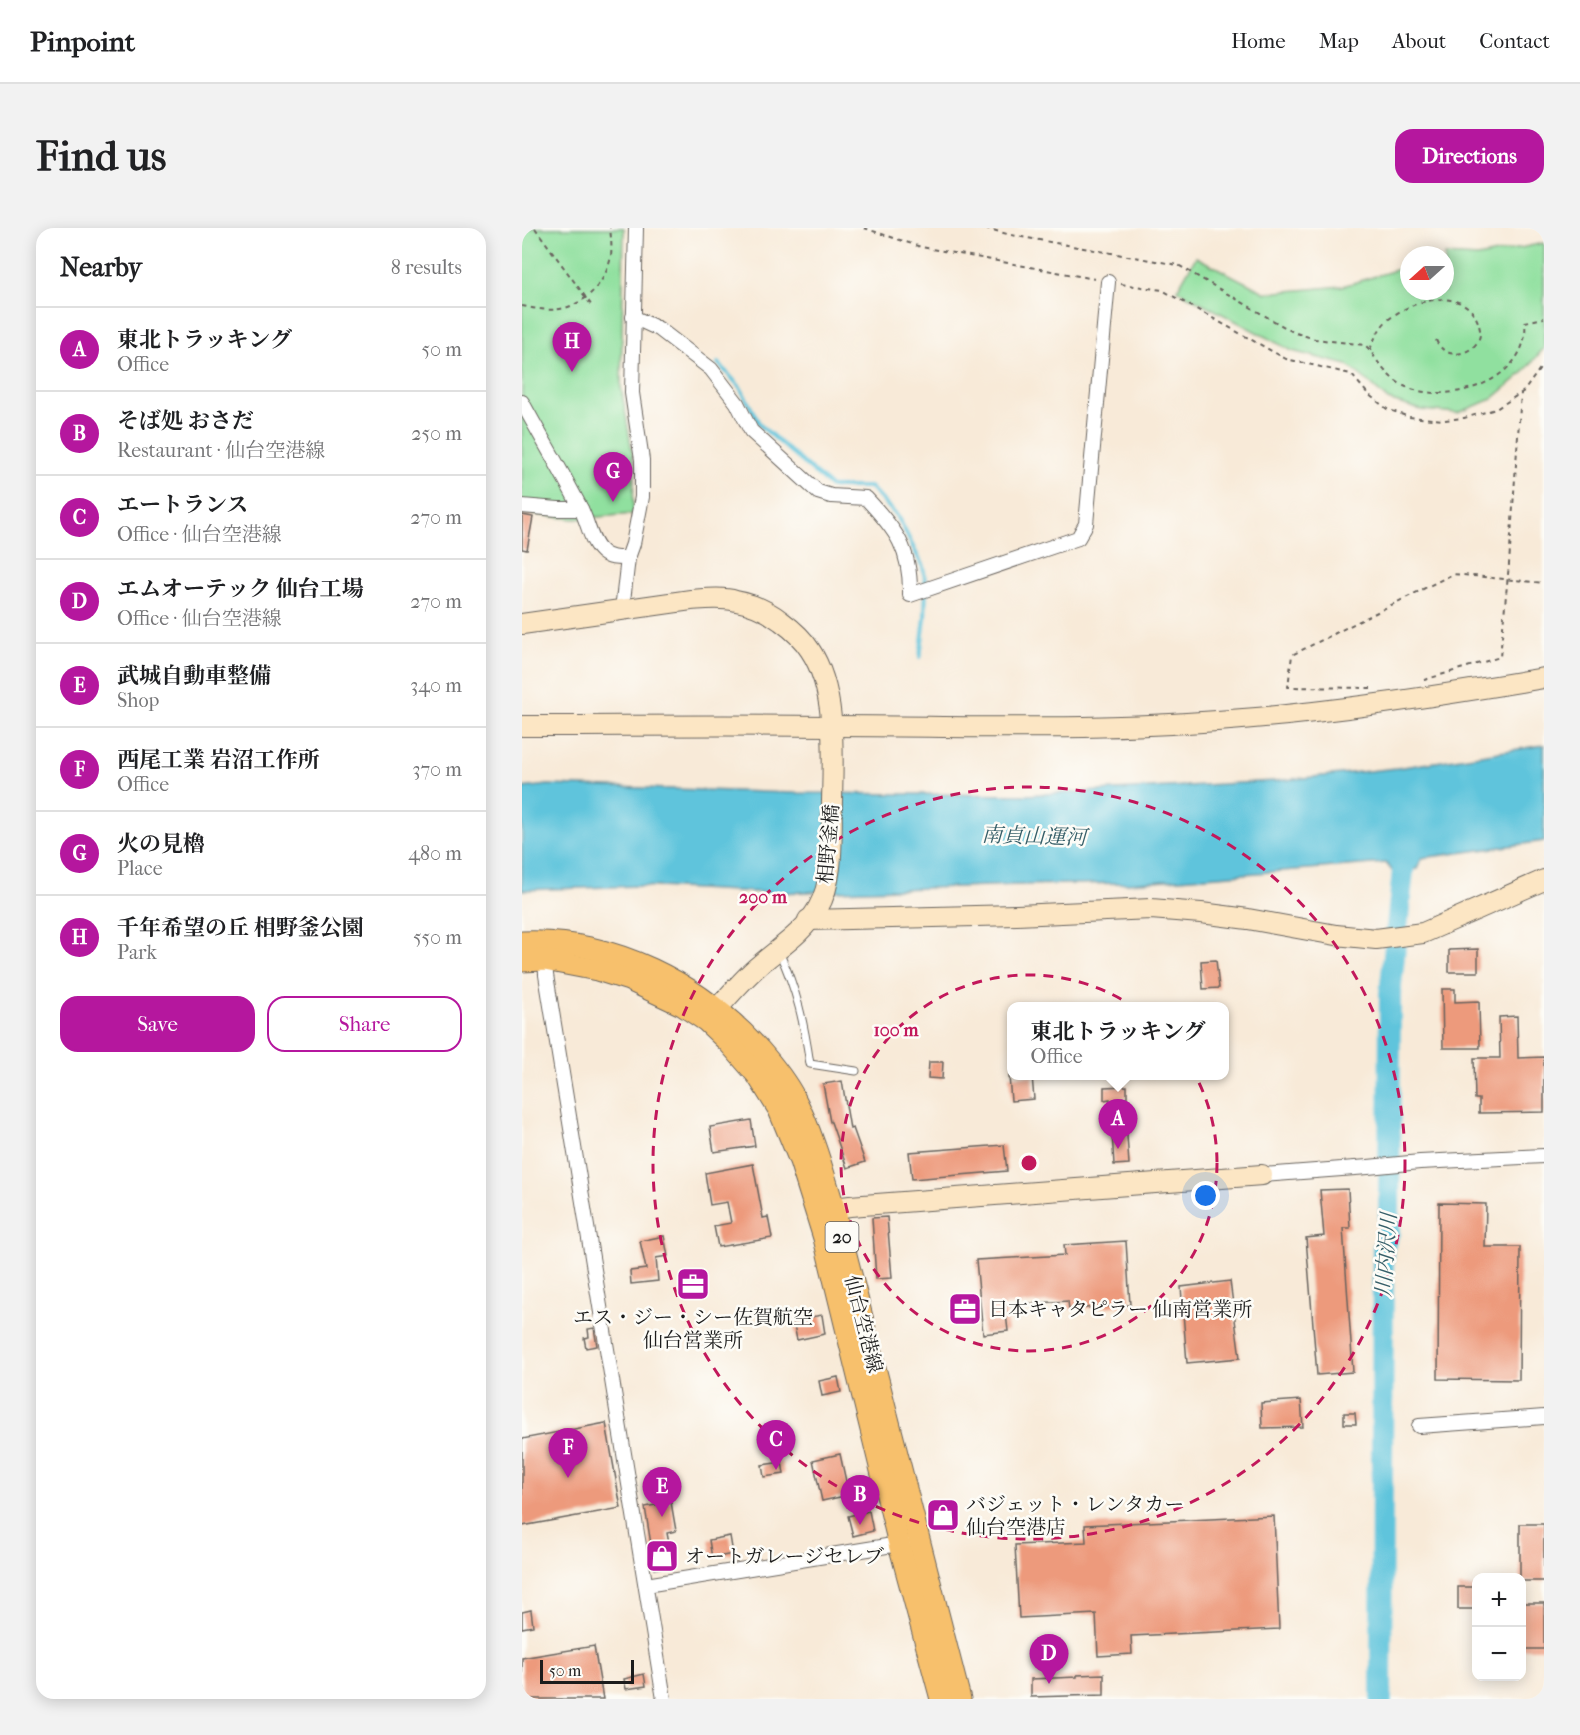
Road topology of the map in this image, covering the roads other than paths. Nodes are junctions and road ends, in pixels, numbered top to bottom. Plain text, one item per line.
1 (636, 228) edge
2 (1108, 282) road end
3 (633, 317) junction
4 (522, 402) edge
5 (522, 506) edge
6 (582, 509) junction
7 (628, 558) junction
8 (622, 610) junction
9 (522, 624) edge
10 (1544, 678) edge
11 (522, 726) edge
12 (831, 726) junction
13 (1544, 880) edge
14 (813, 914) junction
15 (522, 942) edge
16 (778, 950) junction
17 (545, 951) junction
18 (522, 962) edge
19 (711, 1015) junction
20 (856, 1071) dead end
21 (1544, 1156) edge
22 (1263, 1175) joint
23 (825, 1209) junction
24 (1544, 1417) edge
25 (1419, 1425) dead end
26 (909, 1542) junction
27 (645, 1585) junction
28 (664, 1699) edge
29 (941, 1699) edge
30 (960, 1699) edge

1 - 3 street
2 - 3 street
3 - 7 street
4 - 6 street
5 - 6 street
6 - 7 street
7 - 8 street
8 - 9 street, 相野釜橋
8 - 12 street, 相野釜橋
10 - 12 street
11 - 12 street
12 - 14 street, 相野釜橋
13 - 14 street
14 - 16 street
15 - 17 main road, 仙台空港線 / 20
16 - 19 street
16 - 20 lane
17 - 18 main road, 仙台空港線 / 20
17 - 19 main road, 仙台空港線 / 20
17 - 27 street
19 - 23 main road, 仙台空港線 / 20
21 - 22 street
22 - 23 street
23 - 26 main road, 仙台空港線 / 20
24 - 25 street
26 - 27 street
26 - 29 main road, 仙台空港線 / 20
26 - 30 main road, 仙台空港線 / 20
27 - 28 street

